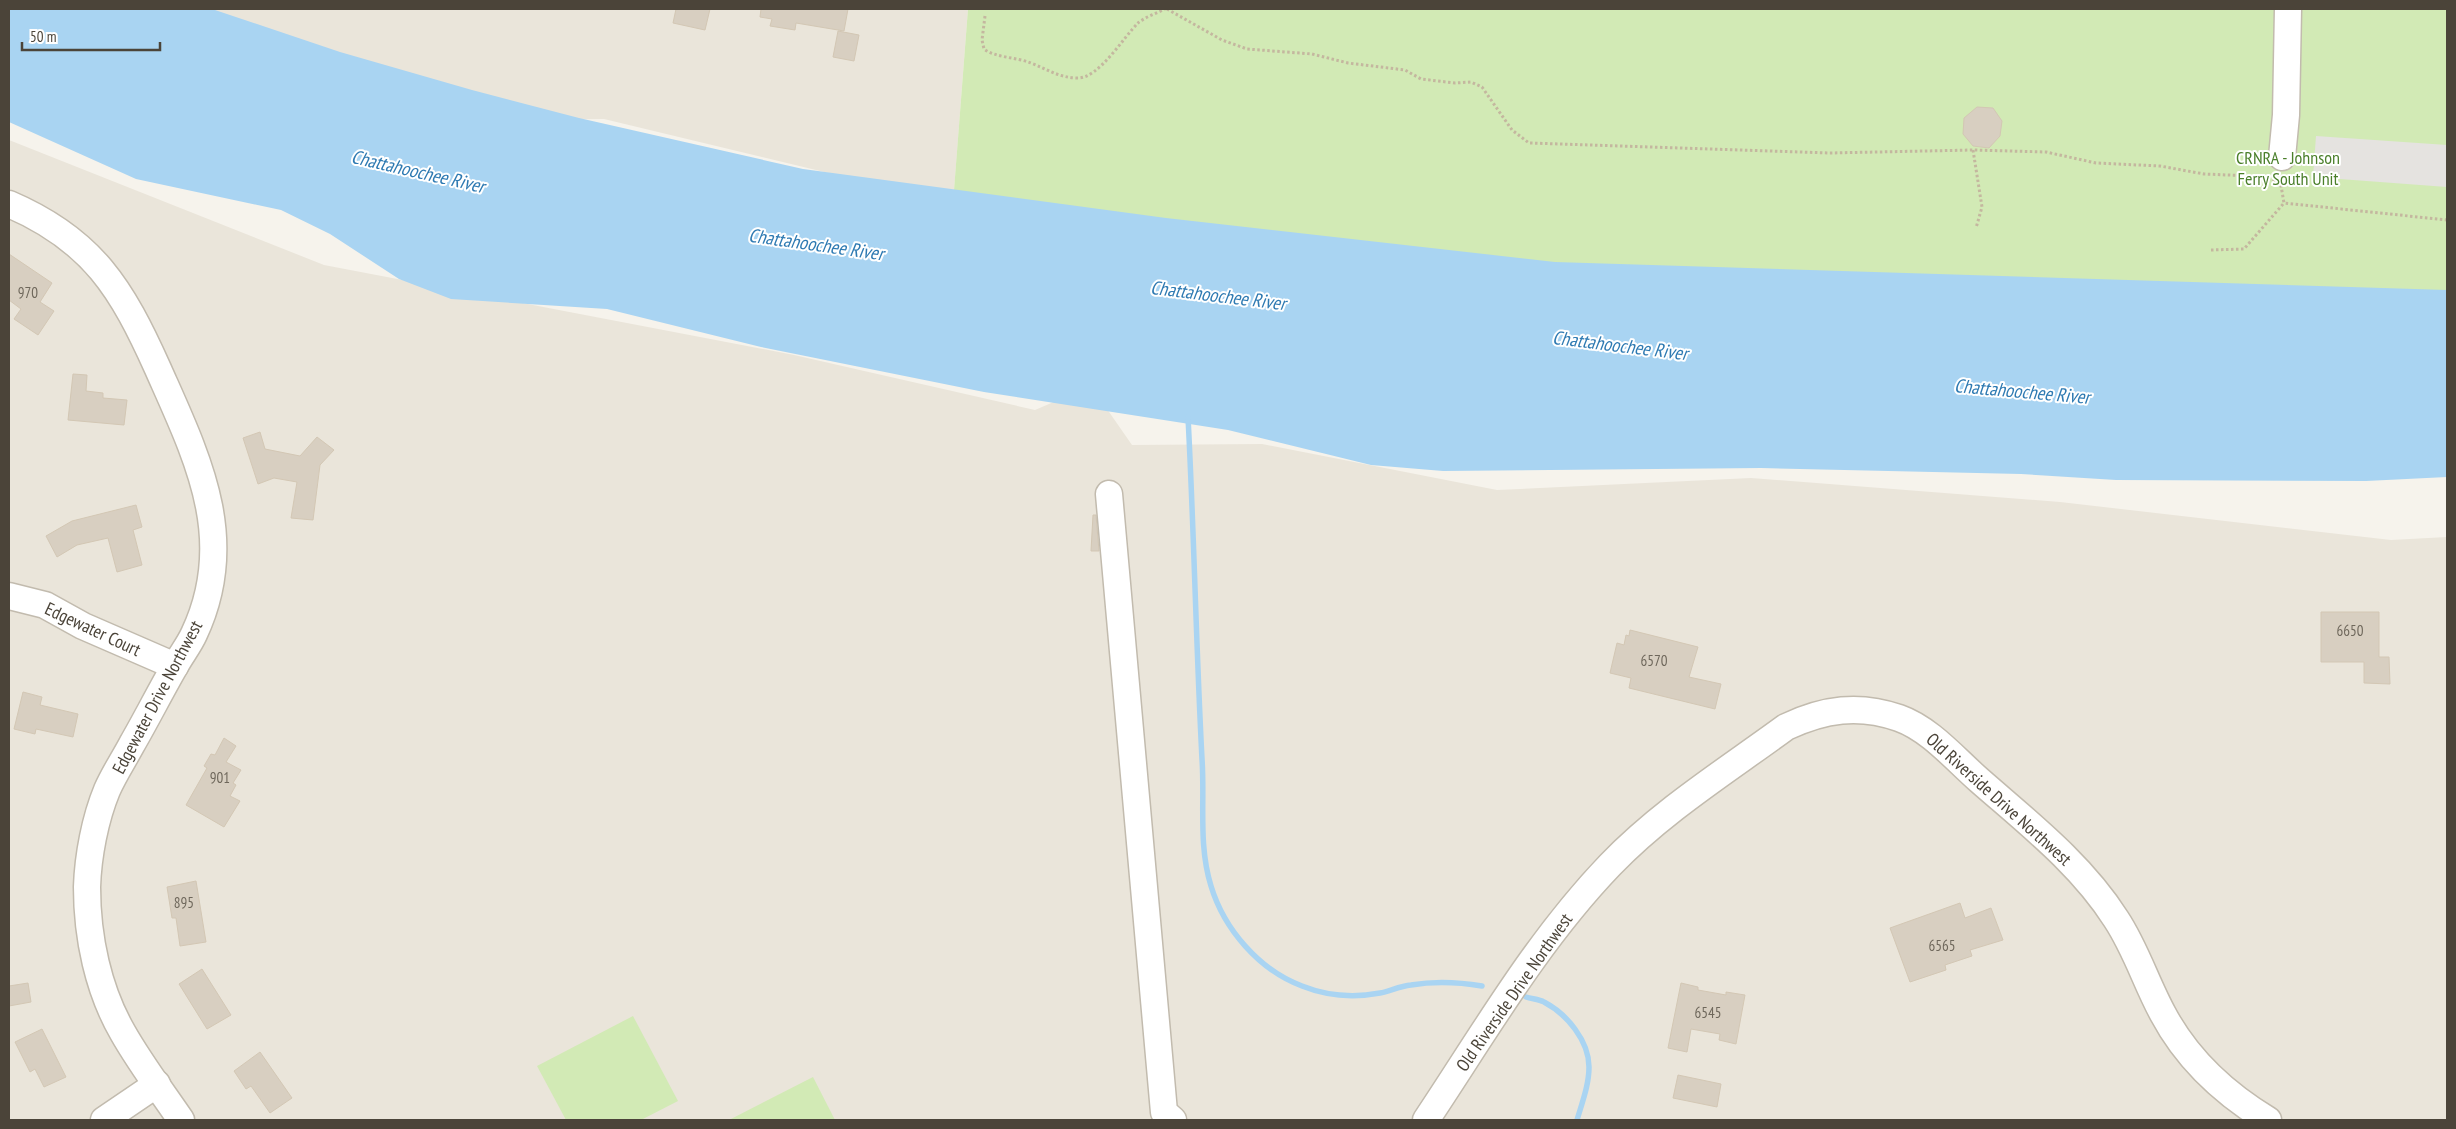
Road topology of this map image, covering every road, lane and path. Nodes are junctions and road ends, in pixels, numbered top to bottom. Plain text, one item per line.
1 (1166, 9) edge
2 (2288, 9) edge
3 (985, 16) dead end
4 (1973, 150) junction
5 (2281, 170) junction
6 (2284, 203) junction
7 (9, 204) edge
8 (2447, 220) edge
9 (1976, 228) dead end
10 (2211, 250) dead end
11 (1109, 494) dead end
12 (9, 596) edge
13 (175, 666) junction
14 (157, 1084) junction
15 (104, 1120) edge
16 (181, 1120) edge
17 (1173, 1120) edge
18 (1426, 1120) edge
19 (2268, 1120) edge

1 - 3 path
1 - 4 path
2 - 5 street
4 - 5 path
4 - 9 path
5 - 6 path
6 - 8 path
6 - 10 path
7 - 13 street, Edgewater Drive Northwest
11 - 17 street
12 - 13 street, Edgewater Court
13 - 14 street, Edgewater Drive Northwest
14 - 15 street
14 - 16 street, Edgewater Drive Northwest
18 - 19 street, Old Riverside Drive Northwest

